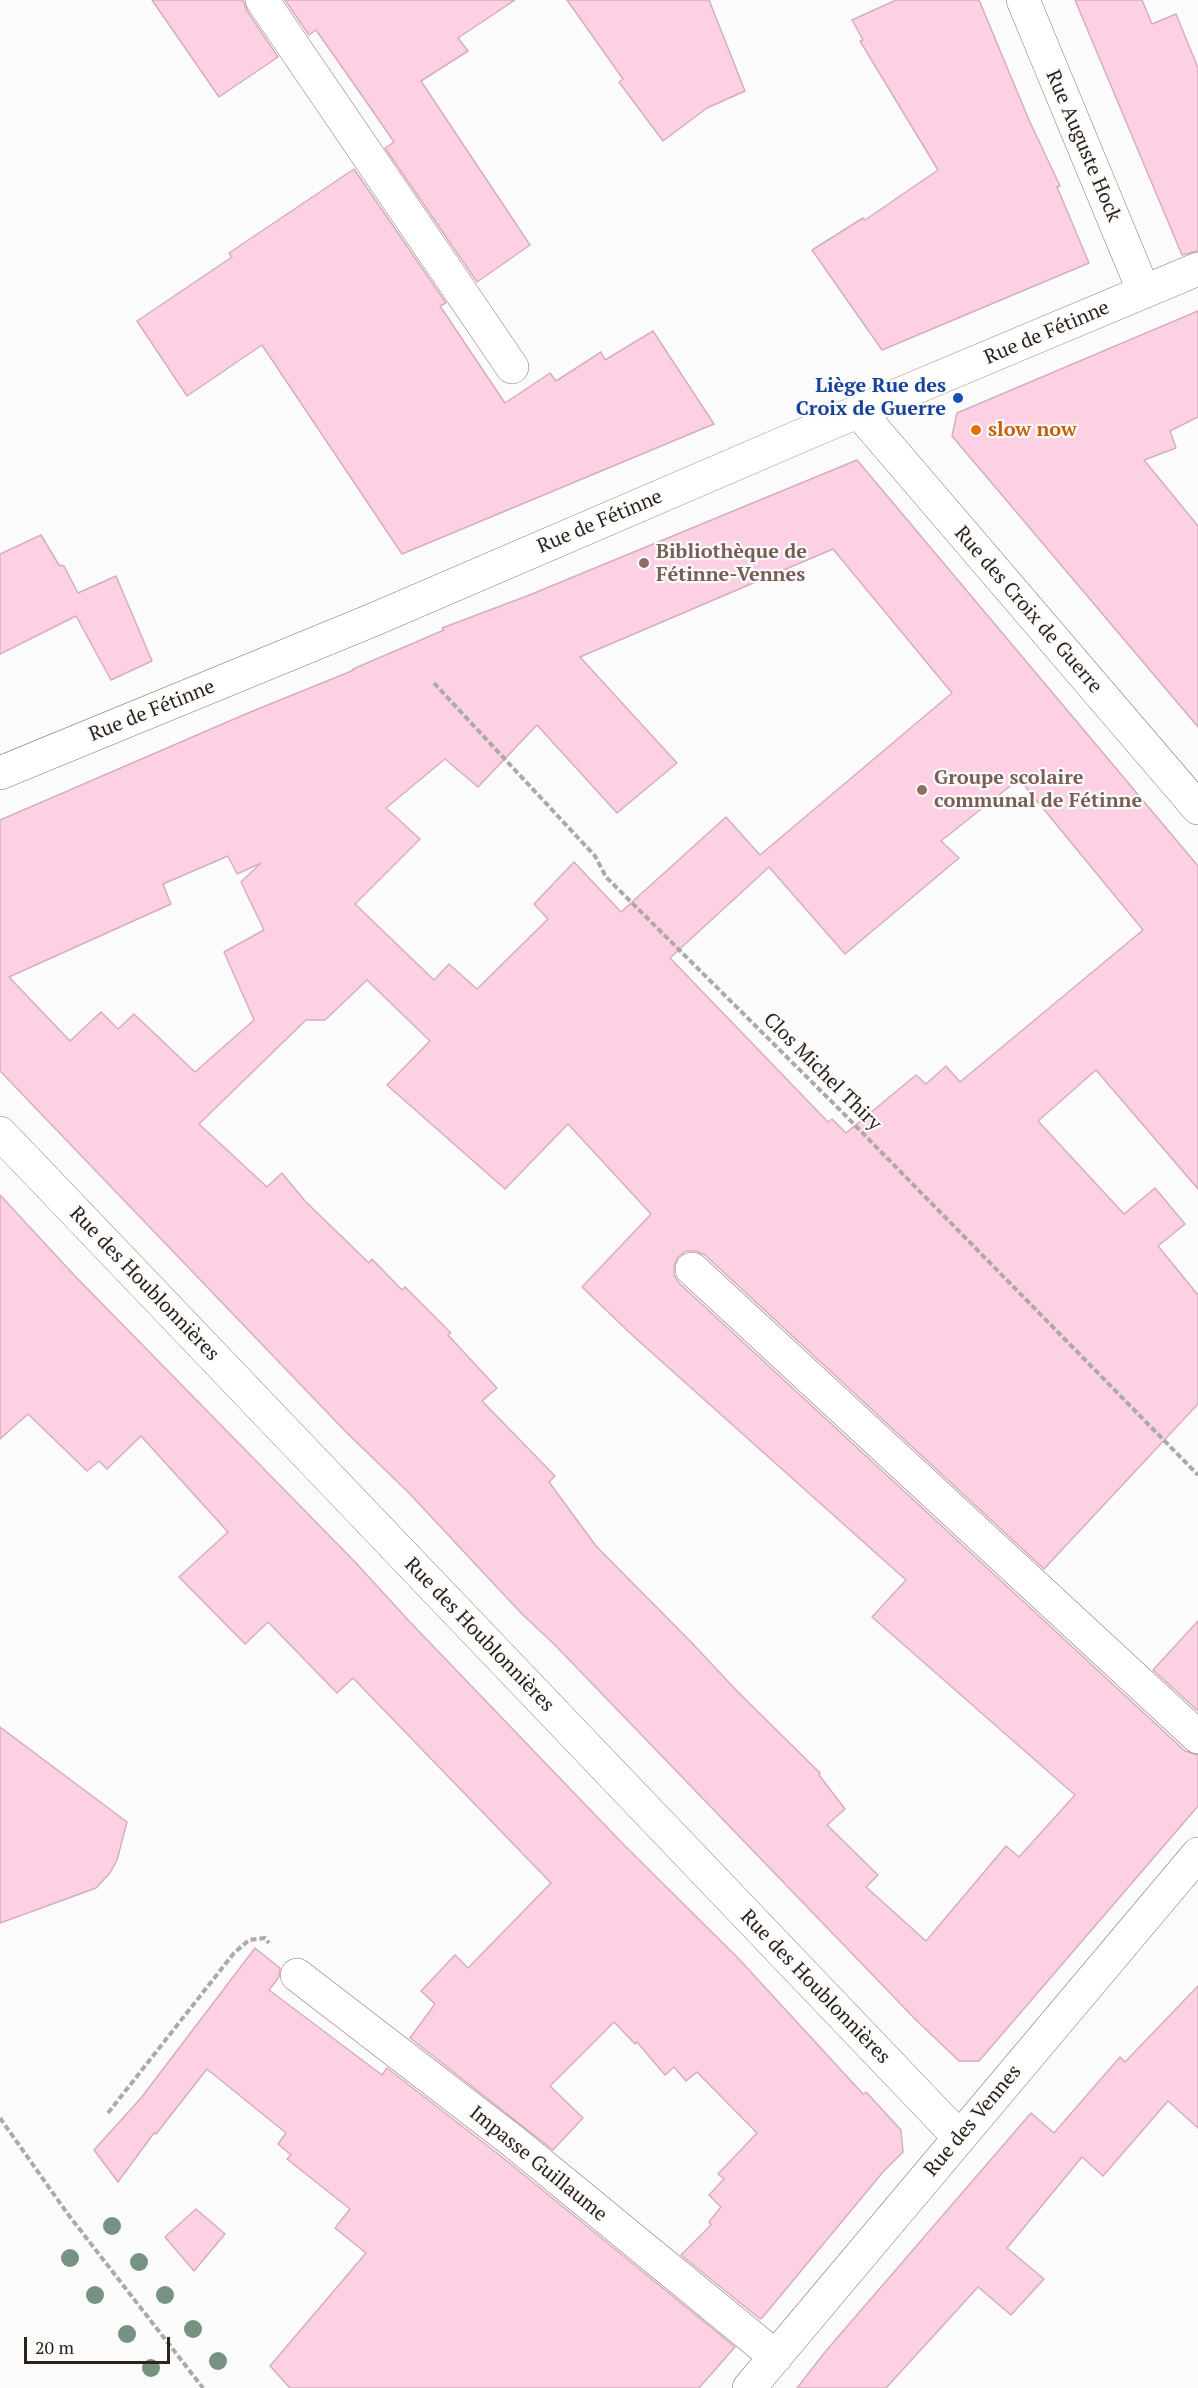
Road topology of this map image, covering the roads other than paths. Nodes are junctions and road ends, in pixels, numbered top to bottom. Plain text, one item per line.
1 (262, 0) edge
2 (1023, 0) edge
3 (1198, 269) edge
4 (1144, 292) junction
5 (512, 367) dead end
6 (859, 412) junction
7 (0, 773) edge
8 (1198, 807) edge
9 (0, 1133) edge
10 (692, 1269) dead end
11 (1198, 1737) edge
12 (1198, 1854) edge
13 (297, 1975) road end
14 (959, 2137) junction
15 (776, 2357) junction
16 (749, 2388) edge

1 - 5 street
2 - 4 street, Rue Auguste Hock
3 - 4 street, Rue de Fétinne
4 - 6 street, Rue de Fétinne
6 - 7 street, Rue de Fétinne
6 - 8 street, Rue des Croix de Guerre
9 - 14 street, Rue des Houblonnières
10 - 11 street
12 - 14 street, Rue des Vennes
13 - 15 street, Impasse Guillaume
14 - 15 street, Rue des Vennes
15 - 16 street, Rue des Vennes

